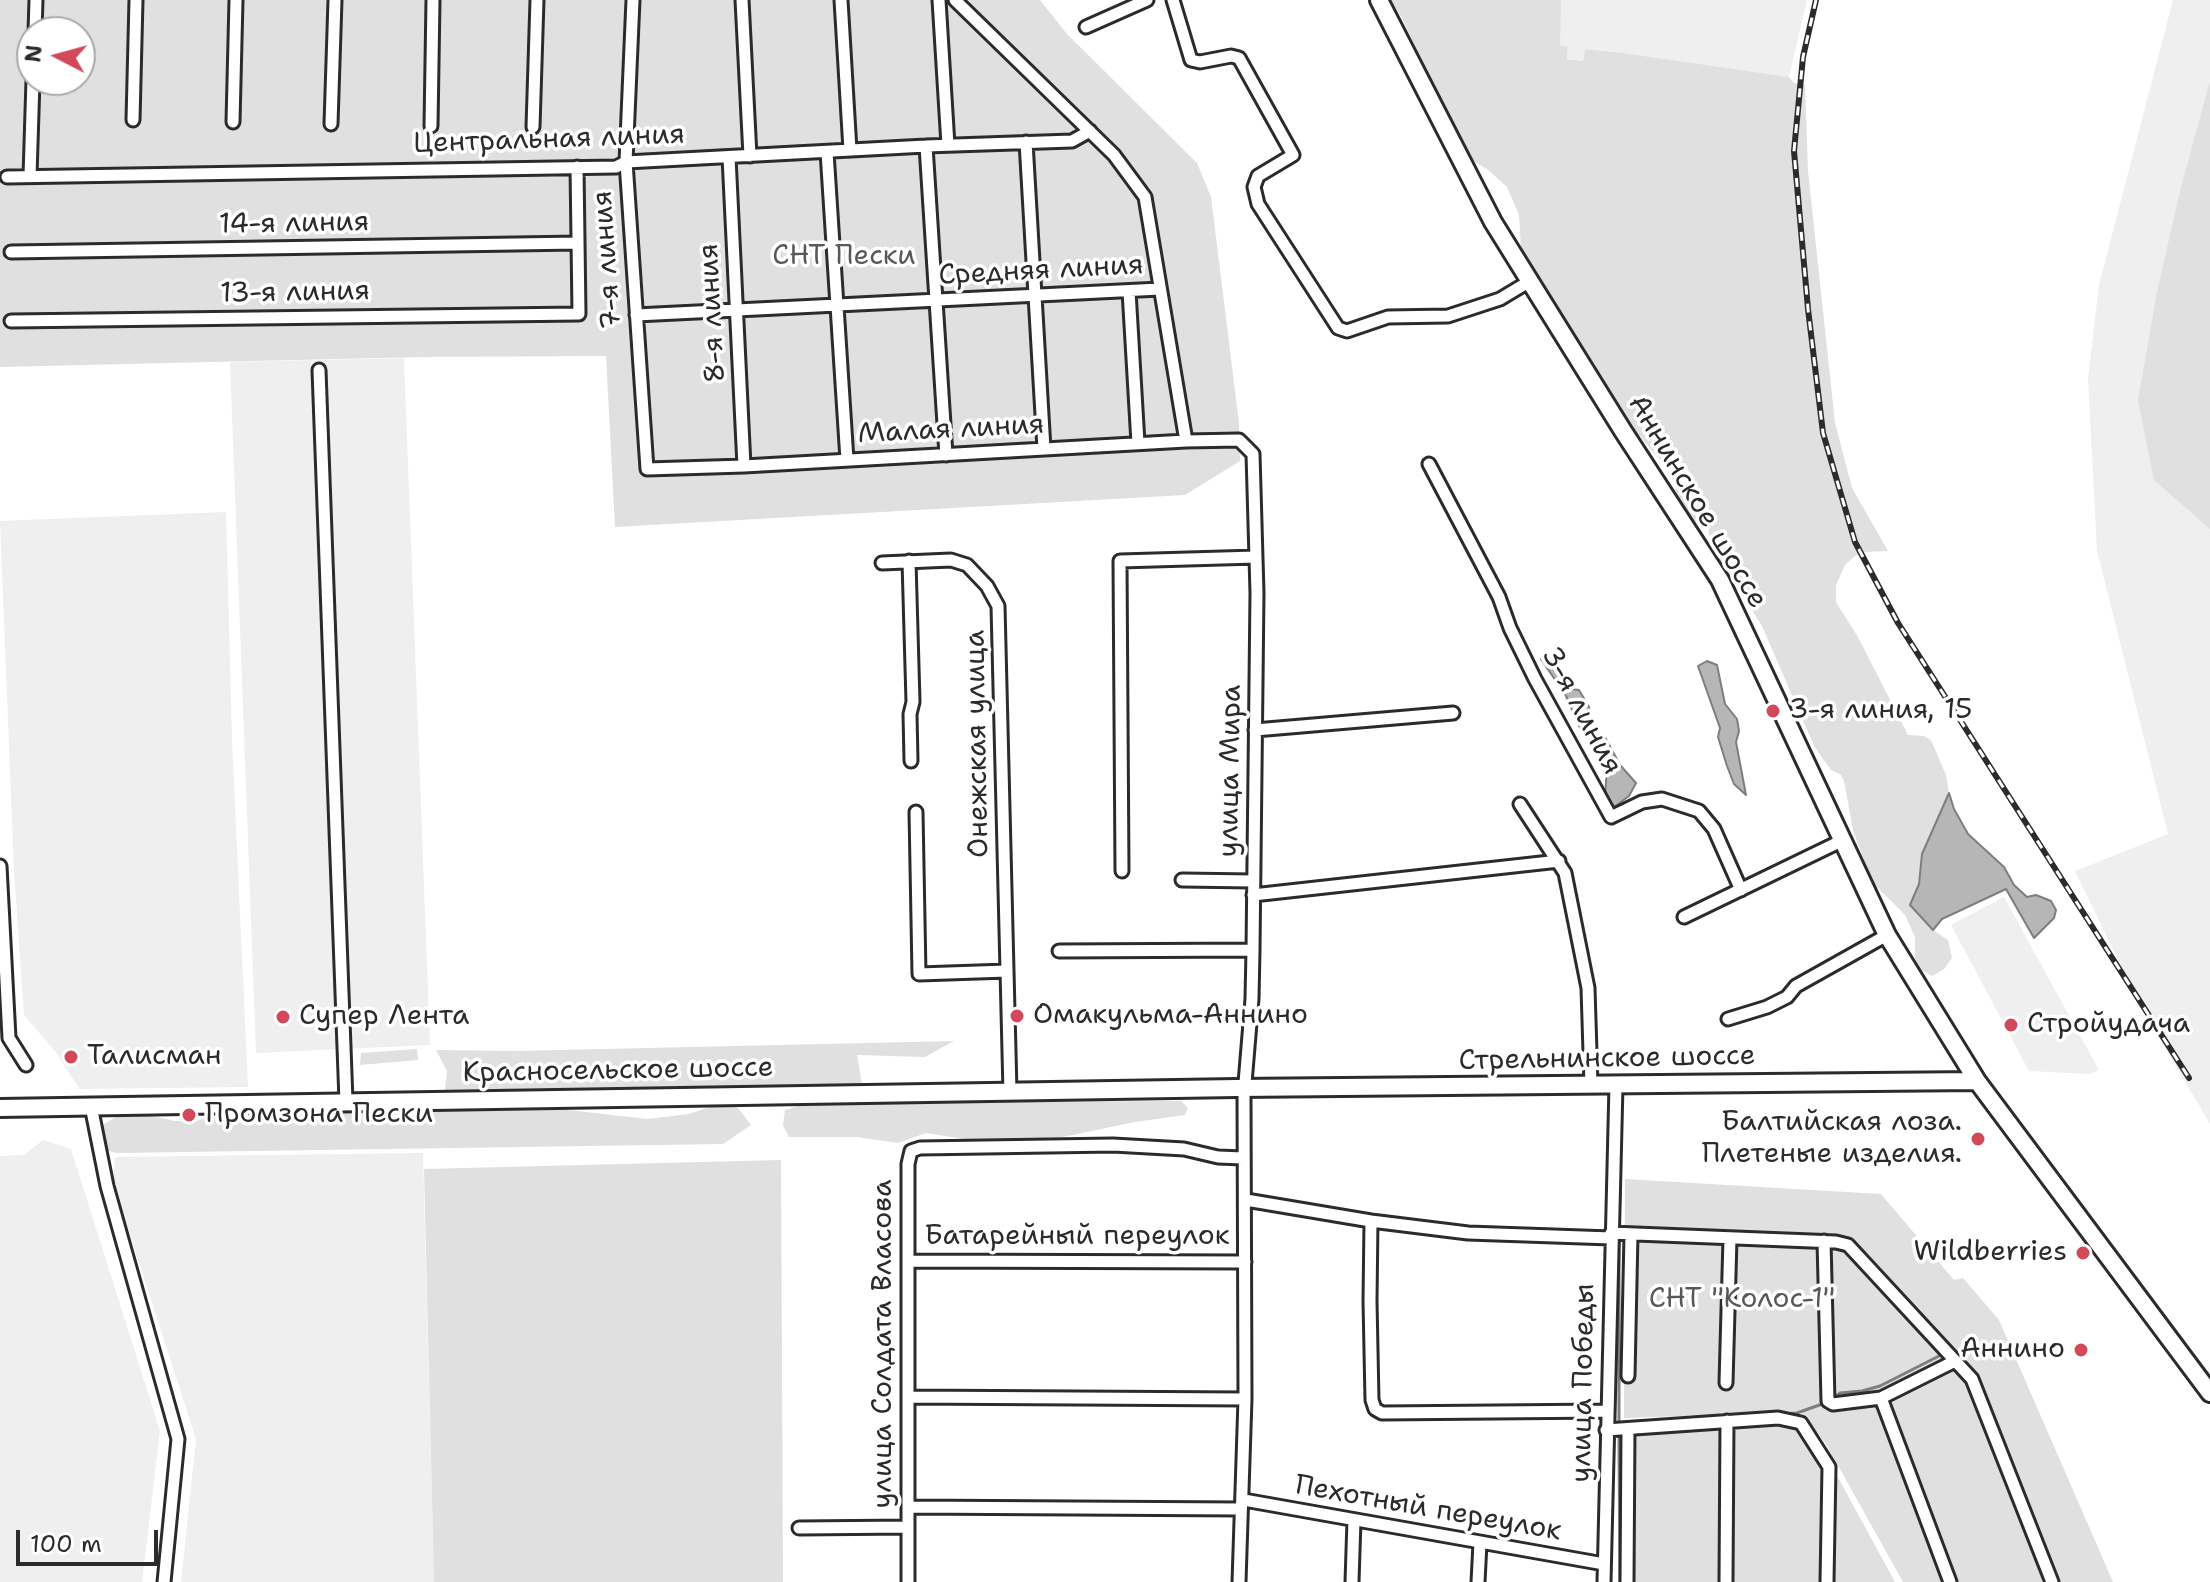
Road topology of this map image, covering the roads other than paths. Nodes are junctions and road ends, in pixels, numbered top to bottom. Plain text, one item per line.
1 (136, 0) edge
2 (236, 0) edge
3 (335, 0) edge
4 (433, 0) edge
5 (537, 0) edge
6 (633, 0) edge
7 (742, 0) edge
8 (841, 0) edge
9 (939, 0) edge
10 (955, 0) edge
11 (1147, 0) edge
12 (1173, 0) edge
13 (1379, 0) edge
14 (1086, 27) dead end
15 (32, 96) edge
16 (133, 120) dead end
17 (233, 122) dead end
18 (331, 124) dead end
19 (431, 126) dead end
20 (533, 127) dead end
21 (1090, 131) junction
22 (1026, 142) junction
23 (948, 145) junction
24 (926, 146) junction
25 (850, 150) junction
26 (827, 152) junction
27 (750, 156) junction
28 (729, 157) junction
29 (626, 162) junction
30 (577, 167) junction
31 (30, 176) junction
32 (7, 177) dead end
33 (578, 243) junction
34 (11, 252) dead end
35 (1530, 281) junction
36 (1160, 289) junction
37 (1129, 291) junction
38 (1035, 295) junction
39 (936, 300) junction
40 (837, 305) junction
41 (737, 310) junction
42 (636, 315) junction
43 (11, 321) dead end
44 (319, 370) dead end
45 (1186, 441) junction
46 (1138, 443) junction
47 (1044, 449) junction
48 (1253, 454) joint
49 (946, 455) junction
50 (847, 460) junction
51 (1429, 464) dead end
52 (744, 466) junction
53 (647, 469) joint
54 (1256, 557) junction
55 (909, 561) junction
56 (882, 563) dead end
57 (1453, 713) dead end
58 (1255, 730) junction
59 (911, 761) dead end
60 (1520, 804) dead end
61 (916, 812) dead end
62 (1841, 841) junction
63 (1559, 861) junction
64 (0, 866) edge
65 (1122, 871) dead end
66 (1182, 880) dead end
67 (1253, 881) junction
68 (1741, 890) junction
69 (1253, 895) junction
70 (1684, 917) dead end
71 (1887, 935) junction
72 (1253, 950) junction
73 (1059, 951) dead end
74 (1007, 971) junction
75 (1728, 1019) dead end
76 (26, 1065) dead end
77 (1977, 1081) junction
78 (1591, 1085) junction
79 (1616, 1085) junction
80 (1241, 1088) junction
81 (1010, 1092) junction
82 (346, 1101) junction
83 (91, 1106) junction
84 (0, 1108) edge
85 (1243, 1158) junction
86 (1246, 1200) junction
87 (1371, 1221) junction
88 (1631, 1234) junction
89 (1611, 1236) junction
90 (1730, 1238) junction
91 (1824, 1241) junction
92 (908, 1261) junction
93 (1245, 1262) junction
94 (1953, 1362) junction
95 (1628, 1376) dead end
96 (1726, 1383) dead end
97 (2210, 1393) edge
98 (908, 1397) junction
99 (1881, 1398) junction
100 (1245, 1399) junction
101 (1607, 1411) junction
102 (1727, 1421) junction
103 (1628, 1429) junction
104 (1606, 1430) junction
105 (1242, 1504) junction
106 (908, 1507) junction
107 (1354, 1520) junction
108 (908, 1527) junction
109 (799, 1528) dead end
110 (1480, 1543) junction
111 (1604, 1564) junction
112 (164, 1582) edge
113 (908, 1582) edge
114 (1239, 1582) edge
115 (1352, 1582) edge
116 (1478, 1582) edge
117 (1604, 1582) edge
118 (1627, 1582) edge
119 (1726, 1582) edge
120 (1827, 1582) edge
121 (1950, 1582) edge
122 (2052, 1582) edge

1 - 16 street
2 - 17 street
3 - 18 street
4 - 19 street
5 - 20 street
6 - 29 street, 7-я линия
7 - 27 street
8 - 25 street
9 - 23 street
10 - 21 street
11 - 14 street
12 - 35 street
13 - 35 main road, Аннинское шоссе
15 - 31 street
21 - 22 street, Центральная линия
21 - 36 street
22 - 23 street, Центральная линия
22 - 38 street
23 - 24 street, Центральная линия
24 - 25 street, Центральная линия
24 - 39 street
25 - 26 street, Центральная линия
26 - 27 street, Центральная линия
26 - 40 street
27 - 28 street, Центральная линия
28 - 29 street, Центральная линия
28 - 41 street, 8-я линия
29 - 30 street, Центральная линия
29 - 42 street, 7-я линия
30 - 31 street, Центральная линия
30 - 33 street
31 - 32 street, Центральная линия
33 - 34 street, 14-я линия
33 - 43 street, 13-я линия
35 - 62 main road, Аннинское шоссе
36 - 37 street, Средняя линия
36 - 45 street
37 - 38 street, Средняя линия
37 - 46 street
38 - 39 street, Средняя линия
38 - 47 street
39 - 40 street, Средняя линия
39 - 49 street
40 - 41 street, Средняя линия
40 - 50 street
41 - 42 street, Средняя линия
41 - 52 street, 8-я линия
42 - 53 street, 7-я линия
44 - 82 street
45 - 46 street, Малая линия
45 - 48 street, Малая линия
46 - 47 street, Малая линия
47 - 49 street, Малая линия
48 - 54 street, улица Мира
49 - 50 street, Малая линия
50 - 52 street, Малая линия
51 - 68 street, 3-я линия
52 - 53 street, Малая линия
54 - 58 street, улица Мира
54 - 65 street
55 - 56 street, Онежская улица
55 - 59 street
55 - 74 street, Онежская улица
57 - 58 street
58 - 67 street, улица Мира
60 - 63 street
61 - 74 street
62 - 68 street
62 - 71 main road, Аннинское шоссе
63 - 69 street
63 - 78 street
64 - 76 street
66 - 67 street
67 - 69 street, улица Мира
68 - 70 street
69 - 72 street, улица Мира
71 - 75 street
71 - 77 main road, Аннинское шоссе
72 - 73 street
72 - 80 street, улица Мира
74 - 81 street, Онежская улица
77 - 79 main road, Стрельнинское шоссе
77 - 97 main road, Аннинское шоссе
78 - 79 main road, Стрельнинское шоссе
78 - 80 main road, Стрельнинское шоссе
79 - 89 street, улица Победы
80 - 81 main road, Красносельское шоссе
80 - 85 street, улица Мира
81 - 82 main road, Красносельское шоссе
82 - 83 main road, Красносельское шоссе
83 - 84 main road, Красносельское шоссе
83 - 112 street
85 - 86 street, улица Мира
85 - 92 street, улица Солдата Власова
86 - 87 street
86 - 93 street, улица Мира
87 - 89 street
87 - 101 street
88 - 89 street
88 - 90 street
88 - 95 street
89 - 101 street, улица Победы
90 - 91 street
90 - 96 street
91 - 94 street
91 - 99 street
92 - 93 street, Батарейный переулок
92 - 98 street, улица Солдата Власова
93 - 100 street, улица Мира
94 - 99 street
94 - 122 street
98 - 100 street
98 - 106 street, улица Солдата Власова
99 - 121 street
100 - 105 street, улица Мира
101 - 104 street, улица Победы
102 - 103 street
102 - 119 street
102 - 120 street
103 - 104 street
103 - 118 street
104 - 111 street, улица Победы
105 - 106 street, Пехотный переулок
105 - 107 street, Пехотный переулок
105 - 114 street, улица Мира
106 - 108 street, улица Солдата Власова
107 - 110 street, Пехотный переулок
107 - 115 street
108 - 109 street
108 - 113 street, улица Солдата Власова
110 - 111 street, Пехотный переулок
110 - 116 street
111 - 117 street, улица Победы

